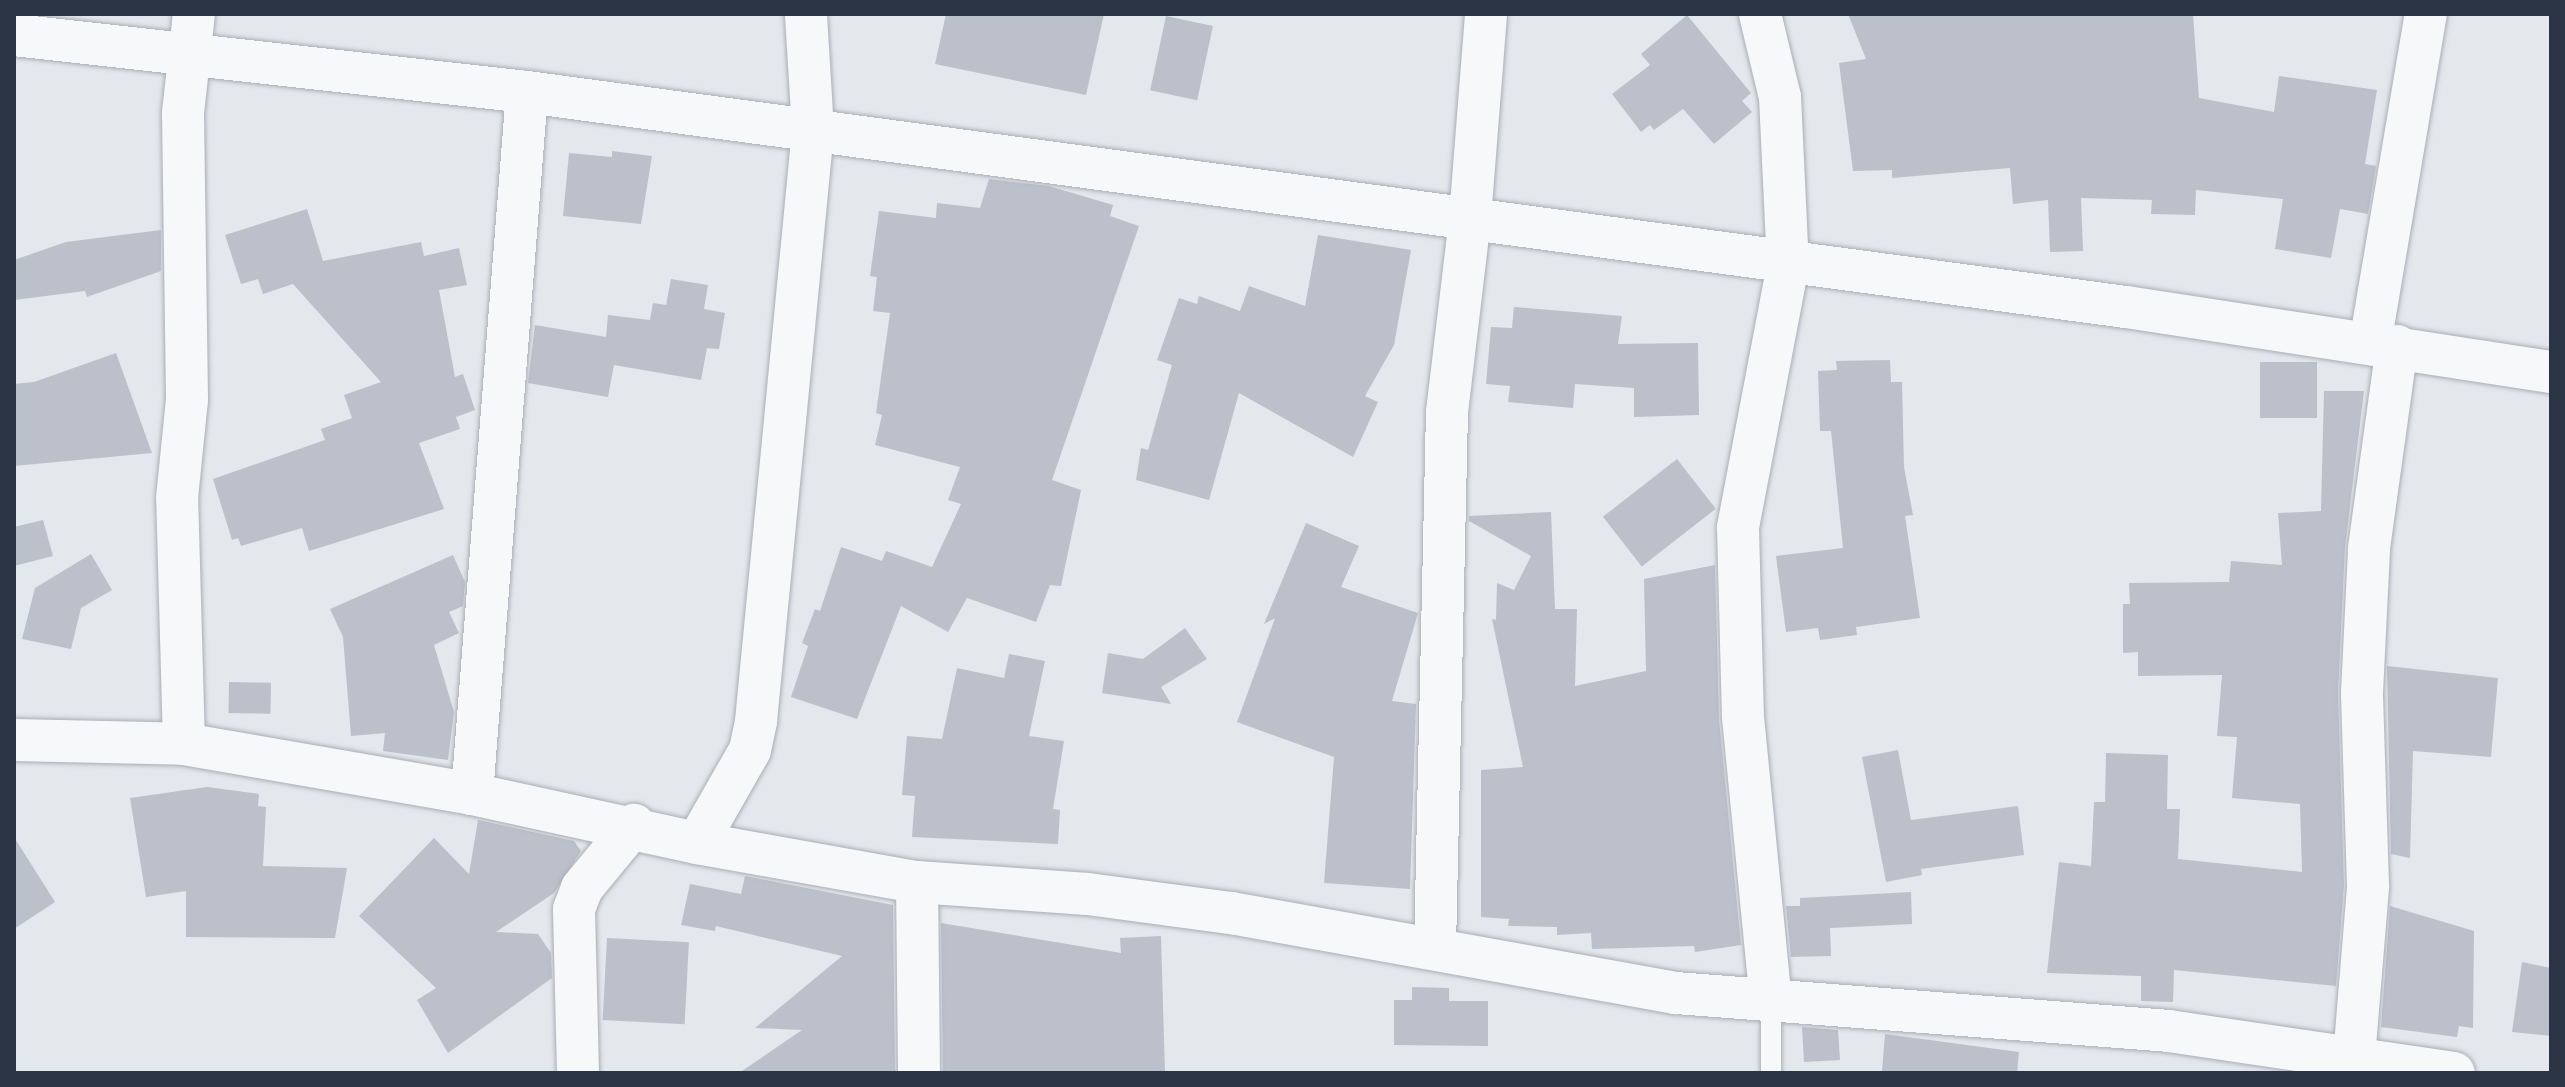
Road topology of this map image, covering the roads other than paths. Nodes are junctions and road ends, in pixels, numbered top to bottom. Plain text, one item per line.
1 (194, 14) edge
2 (806, 14) edge
3 (1486, 14) edge
4 (1760, 14) edge
5 (2426, 14) edge
6 (14, 35) edge
7 (187, 55) junction
8 (527, 92) junction
9 (813, 130) junction
10 (1470, 218) junction
11 (1788, 265) junction
12 (2384, 345) junction
13 (2551, 372) edge
14 (14, 740) edge
15 (184, 744) junction
16 (472, 794) junction
17 (634, 825) junction
18 (697, 843) junction
19 (917, 882) junction
20 (1435, 948) junction
21 (1771, 1001) junction
22 (2354, 1058) junction
23 (578, 1073) edge
24 (919, 1073) edge
25 (1771, 1073) edge
26 (2454, 1073) edge

1 - 7 street
2 - 9 street
3 - 10 street
4 - 11 street
5 - 12 street
6 - 7 street
7 - 8 street
7 - 15 street
8 - 9 street
8 - 16 street
9 - 10 street
9 - 18 street
10 - 11 street
10 - 20 street
11 - 12 street
11 - 21 street
12 - 13 street
12 - 22 street
14 - 15 street
15 - 16 street
16 - 17 street
17 - 18 street
17 - 23 street
18 - 19 street
19 - 20 street
19 - 24 street
20 - 21 street
21 - 22 street
21 - 25 lane
22 - 26 street

